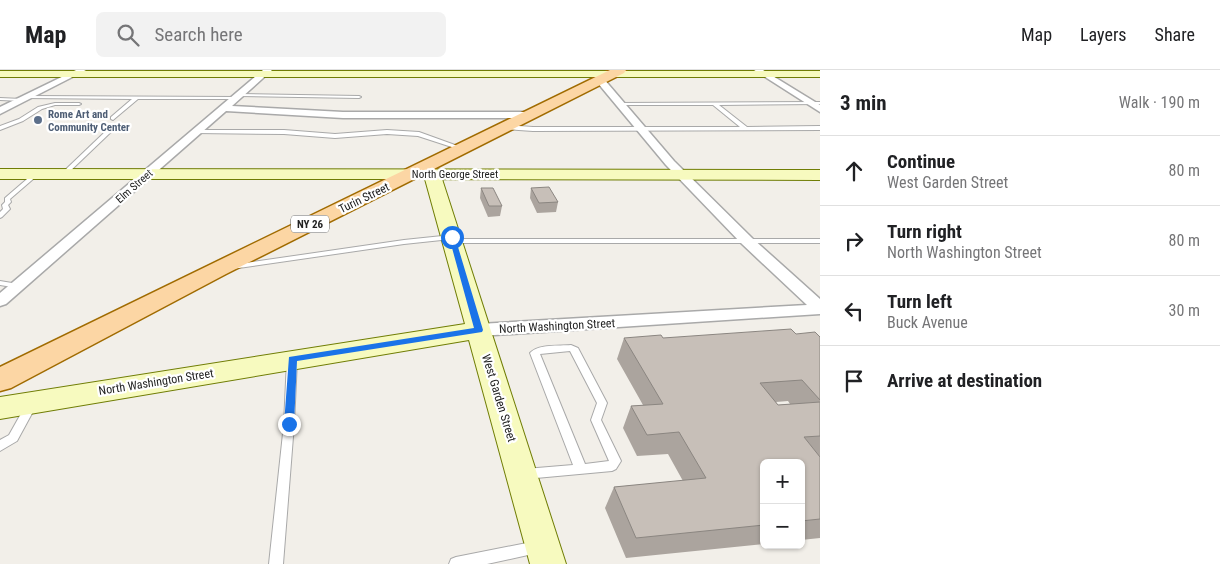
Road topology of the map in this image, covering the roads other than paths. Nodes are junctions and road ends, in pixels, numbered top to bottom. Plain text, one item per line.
1 (79, 72) edge
2 (266, 72) edge
3 (761, 72) edge
4 (0, 74) edge
5 (820, 74) edge
6 (610, 75) edge
7 (238, 96) junction
8 (359, 97) dead end
9 (101, 98) junction
10 (136, 98) junction
11 (0, 99) edge
12 (24, 99) junction
13 (810, 103) junction
14 (820, 103) edge
15 (92, 104) junction
16 (109, 104) dead end
17 (620, 104) junction
18 (715, 104) junction
19 (224, 108) junction
20 (2, 109) edge
21 (820, 109) edge
22 (529, 116) junction
23 (112, 118) dead end
24 (506, 127) junction
25 (0, 128) edge
26 (641, 128) junction
27 (745, 128) junction
28 (820, 128) edge
29 (110, 131) dead end
30 (197, 132) junction
31 (463, 149) junction
32 (0, 174) edge
33 (36, 174) junction
34 (64, 174) junction
35 (148, 174) junction
36 (422, 174) junction
37 (820, 174) edge
38 (681, 175) junction
39 (0, 216) edge
40 (453, 239) junction
41 (748, 241) junction
42 (820, 241) edge
43 (218, 269) junction
44 (0, 283) edge
45 (18, 286) junction
46 (0, 301) edge
47 (820, 308) edge
48 (479, 330) junction
49 (292, 359) junction
50 (0, 380) edge
51 (33, 402) junction
52 (0, 408) edge
53 (0, 446) edge
54 (581, 469) junction
55 (522, 474) junction
56 (546, 555) edge
57 (276, 564) edge
58 (456, 564) edge

1 - 2 street
1 - 4 street
1 - 12 street
2 - 6 street
2 - 7 street, Elm Street
3 - 5 street
3 - 6 street
3 - 13 street
6 - 17 street
6 - 22 main road, Turin Street / NY 26
7 - 8 lane
7 - 10 lane
7 - 19 street, Elm Street
9 - 10 lane
9 - 12 lane
9 - 15 lane
10 - 23 lane
11 - 12 lane
12 - 20 street
13 - 14 lane
13 - 18 lane
13 - 21 street
15 - 16 lane
15 - 25 lane
17 - 18 lane
17 - 26 street
18 - 27 lane
19 - 22 street
19 - 30 street, Elm Street
22 - 24 main road, Turin Street / NY 26
24 - 26 lane
24 - 31 main road, Turin Street / NY 26
26 - 27 lane
26 - 38 street
27 - 28 lane
29 - 34 lane
30 - 31 lane
30 - 35 street, Elm Street
31 - 36 main road, Turin Street / NY 26
32 - 33 street, North George Street
33 - 34 street, North George Street
33 - 39 lane
34 - 35 street, North George Street
35 - 36 street, North George Street
35 - 45 street, Elm Street
36 - 38 street, North George Street
36 - 40 street, West Garden Street
36 - 43 main road, Turin Street / NY 26
37 - 38 street, North George Street
38 - 41 street
40 - 41 lane
40 - 43 lane
40 - 48 street, West Garden Street
41 - 42 lane
41 - 47 street
43 - 50 main road, Turin Street / NY 26
44 - 45 lane
45 - 46 street, Elm Street
47 - 48 street, North Washington Street
48 - 49 street, North Washington Street
48 - 55 street, West Garden Street
49 - 51 street, North Washington Street
49 - 57 lane
51 - 52 street, North Washington Street
51 - 53 lane
54 - 54 lane
54 - 55 lane
55 - 56 street, West Garden Street
56 - 58 lane

